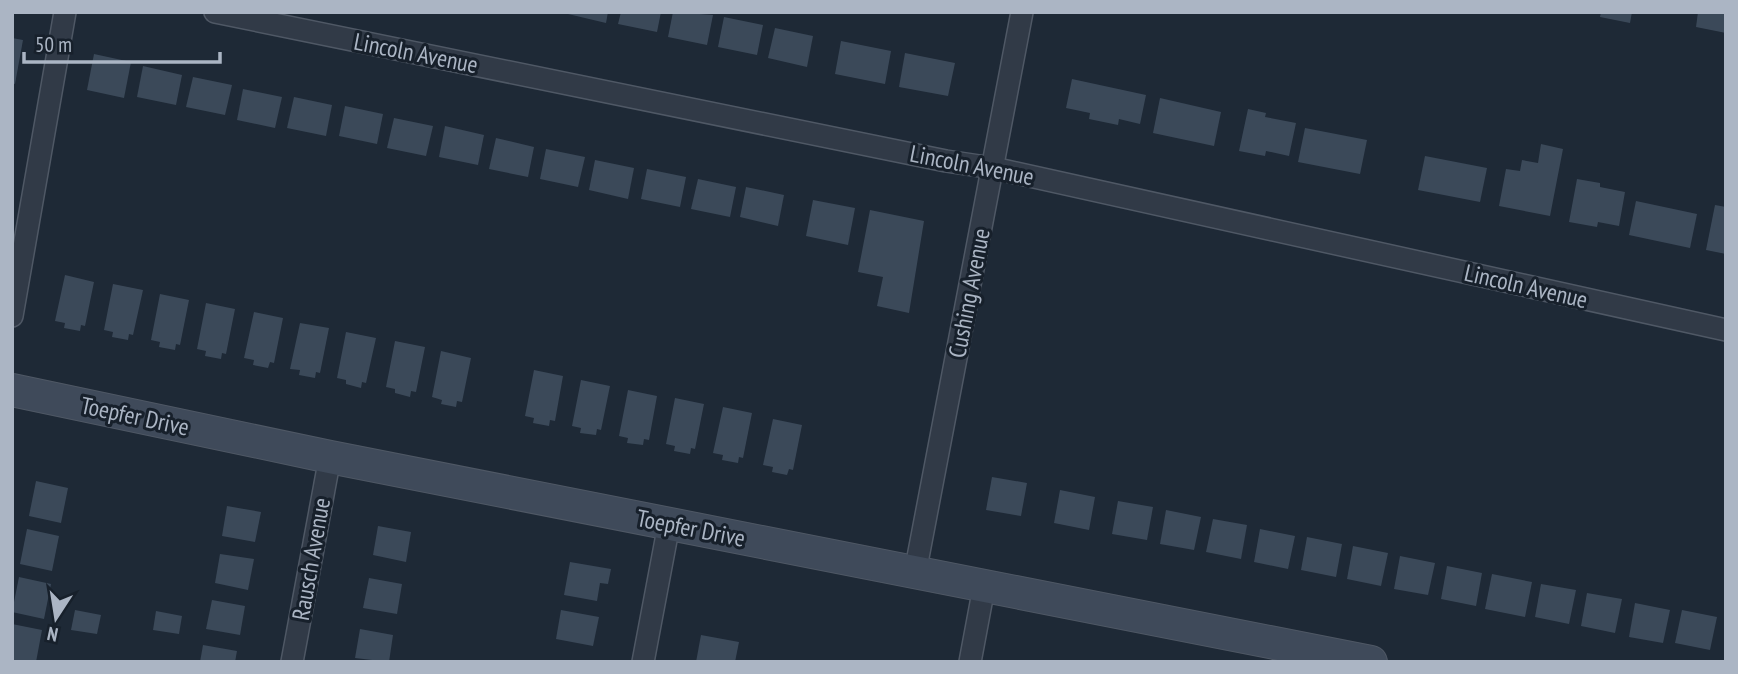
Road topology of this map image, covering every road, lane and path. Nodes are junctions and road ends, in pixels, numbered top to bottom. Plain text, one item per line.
1 (65, 12) edge
2 (215, 12) edge
3 (1022, 12) edge
4 (992, 167) junction
5 (12, 316) edge
6 (1726, 330) edge
7 (12, 390) edge
8 (330, 457) junction
9 (669, 523) junction
10 (915, 573) junction
11 (984, 587) junction
12 (1281, 652) edge
13 (292, 662) edge
14 (643, 662) edge
15 (970, 662) edge
16 (1371, 662) edge

1 - 5 street
2 - 4 street, Lincoln Avenue
3 - 4 street, Cushing Avenue
4 - 6 street, Lincoln Avenue
4 - 10 street, Cushing Avenue
7 - 8 street, Toepfer Drive
8 - 9 street, Toepfer Drive
8 - 13 street, Rausch Avenue
9 - 10 street, Toepfer Drive
9 - 14 street
10 - 11 street, Toepfer Drive
11 - 12 street, Toepfer Drive
11 - 15 street
12 - 16 street, Toepfer Drive

